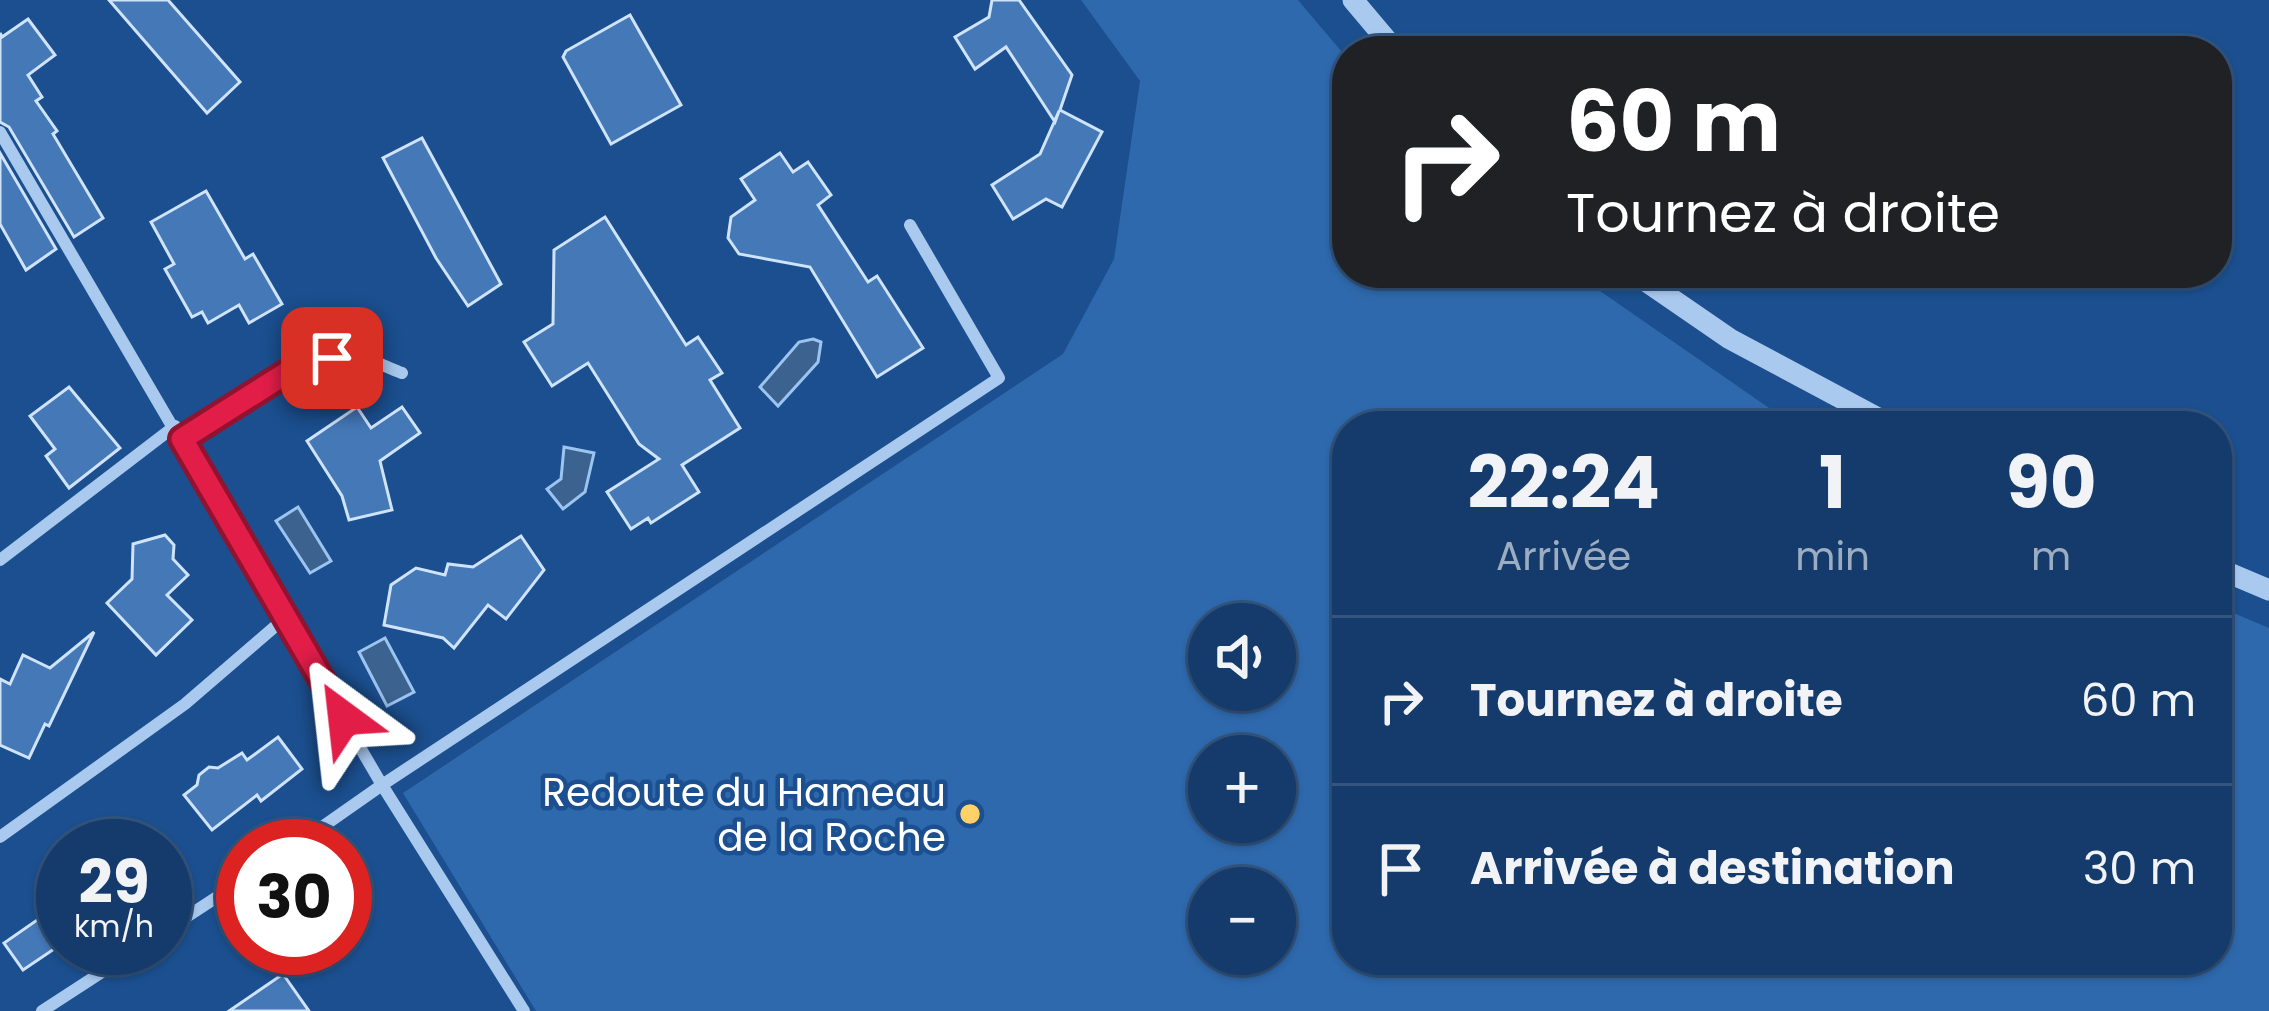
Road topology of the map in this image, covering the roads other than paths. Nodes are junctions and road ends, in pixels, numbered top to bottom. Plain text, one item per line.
1 (1353, 0) edge
2 (1383, 36) edge
3 (0, 132) edge
4 (910, 225) dead end
5 (1656, 288) edge
6 (402, 373) dead end
7 (1865, 411) edge
8 (178, 432) junction
9 (0, 560) edge
10 (2232, 574) edge
11 (2269, 590) edge
12 (286, 617) junction
13 (382, 785) junction
14 (334, 819) edge
15 (0, 837) edge
16 (97, 975) edge
17 (42, 1011) edge
18 (524, 1011) edge

1 - 2 street
3 - 8 street
4 - 13 street
5 - 7 street
6 - 8 street
8 - 9 street
8 - 12 street
10 - 11 street
12 - 13 street
12 - 15 street
13 - 14 street
13 - 18 street
16 - 17 street

